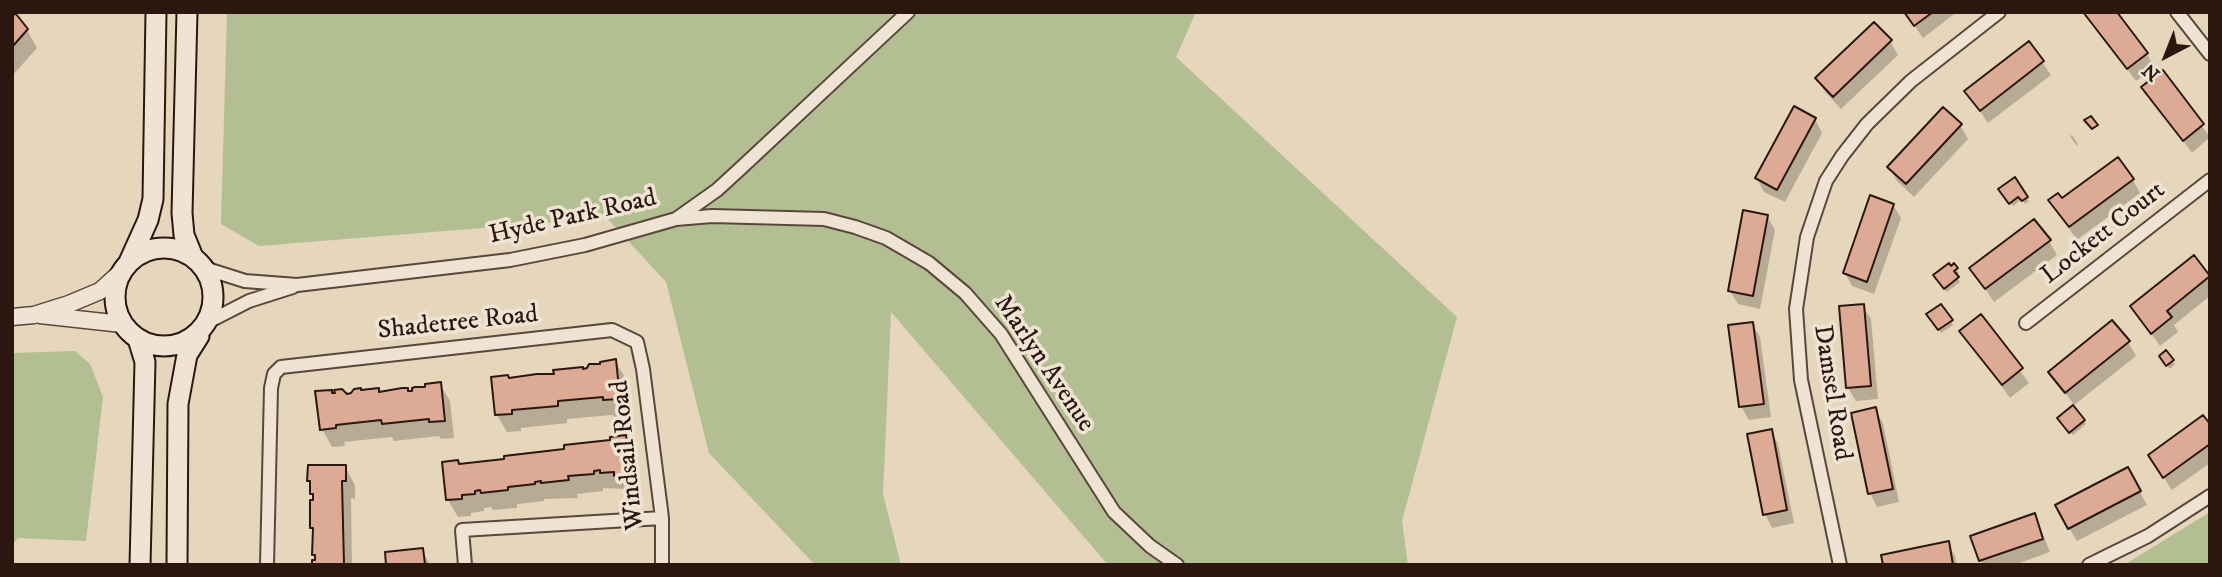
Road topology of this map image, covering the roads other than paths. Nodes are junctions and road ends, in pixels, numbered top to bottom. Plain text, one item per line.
1 (156, 12) edge
2 (187, 12) edge
3 (908, 12) edge
4 (1999, 12) edge
5 (2177, 12) edge
6 (2210, 54) edge
7 (2210, 180) edge
8 (676, 219) junction
9 (198, 262) junction
10 (125, 268) junction
11 (297, 285) junction
12 (34, 314) junction
13 (12, 317) edge
14 (2026, 323) dead end
15 (122, 324) junction
16 (205, 325) junction
17 (138, 340) junction
18 (637, 342) joint
19 (2210, 496) edge
20 (662, 518) junction
21 (140, 565) edge
22 (177, 565) edge
23 (267, 565) edge
24 (465, 565) edge
25 (662, 565) edge
26 (1177, 565) edge
27 (1840, 565) edge
28 (2090, 565) edge

1 - 10 main road
2 - 9 main road
3 - 8 street, Hyde Park Road
4 - 27 street, Damsel Road
5 - 6 street
7 - 14 street, Lockett Court
8 - 11 street, Hyde Park Road
8 - 26 street, Marlyn Avenue
9 - 10 main road
9 - 11 street, Hyde Park Road
9 - 16 main road
10 - 12 street
10 - 15 main road
11 - 16 street, Hyde Park Road
12 - 13 street
12 - 15 street
15 - 17 main road
16 - 17 main road
16 - 22 main road
17 - 21 main road
18 - 20 street, Windsail Road
18 - 23 street, Shadetree Road
19 - 28 street
20 - 24 street
20 - 25 street, Windsail Road

